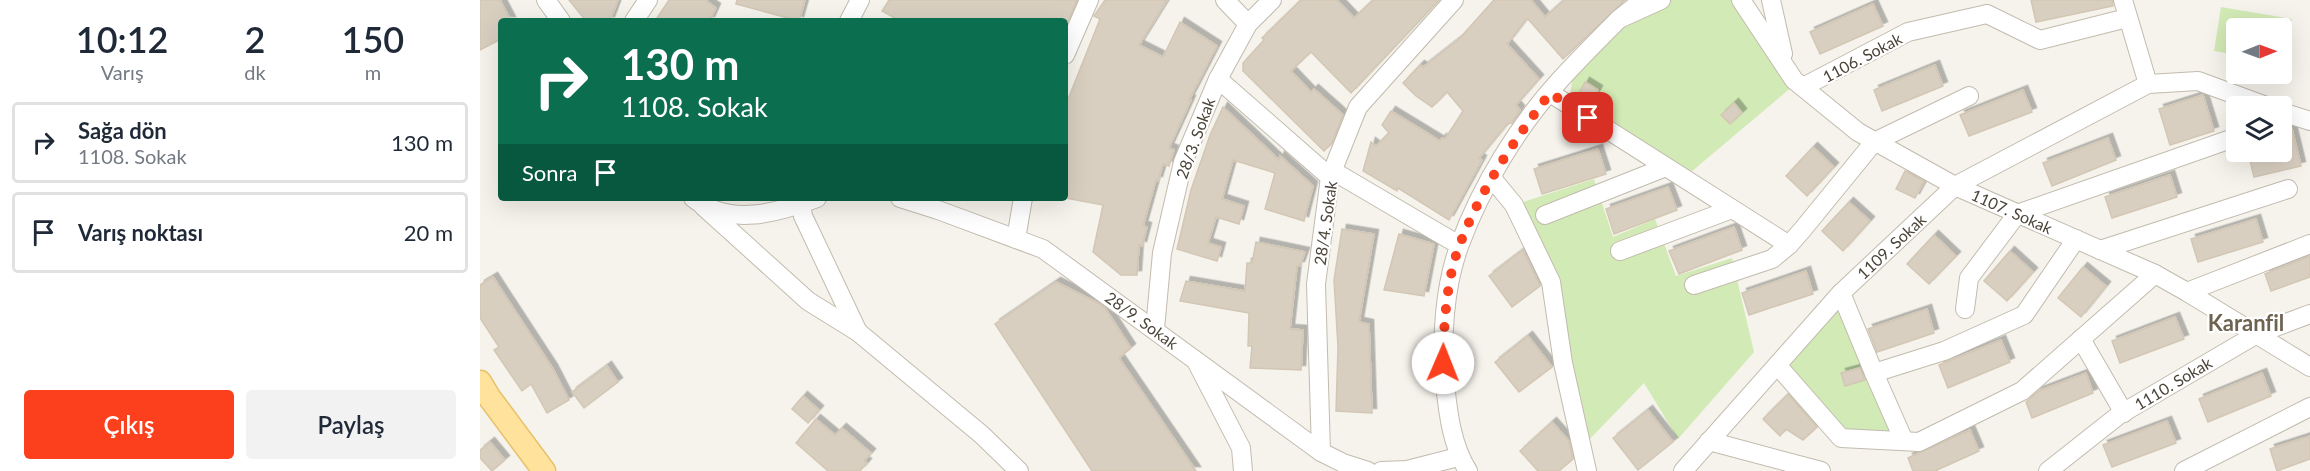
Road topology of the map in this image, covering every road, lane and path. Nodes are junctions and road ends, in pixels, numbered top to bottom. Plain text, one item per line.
1 (546, 0) edge
2 (648, 0) edge
3 (860, 0) edge
4 (1089, 0) edge
5 (1225, 0) edge
6 (1272, 0) edge
7 (1454, 0) edge
8 (1643, 0) edge
9 (1660, 0) edge
10 (1741, 0) edge
11 (1771, 0) edge
12 (2123, 0) edge
13 (559, 18) edge
14 (636, 18) edge
15 (851, 18) edge
16 (2127, 18) junction
17 (1619, 19) junction
18 (1248, 24) junction
19 (1068, 48) edge
20 (1784, 65) junction
21 (1218, 79) junction
22 (2148, 84) junction
23 (1803, 87) junction
24 (1550, 93) junction
25 (1969, 96) dead end
26 (2239, 96) edge
27 (2292, 116) edge
28 (2310, 122) edge
29 (2226, 141) edge
30 (1874, 142) junction
31 (1666, 167) junction
32 (1331, 174) junction
33 (1491, 177) junction
34 (1954, 186) junction
35 (2288, 189) dead end
36 (804, 201) edge
37 (806, 201) edge
38 (908, 201) edge
39 (1022, 201) edge
40 (698, 202) edge
41 (1732, 209) junction
42 (2017, 214) junction
43 (1545, 215) dead end
44 (1016, 239) junction
45 (2076, 239) junction
46 (2310, 244) edge
47 (1459, 245) junction
48 (1789, 245) junction
49 (2100, 250) junction
50 (1620, 251) dead end
51 (2155, 274) junction
52 (1694, 285) dead end
53 (2187, 292) junction
54 (1841, 293) junction
55 (1965, 309) dead end
56 (2310, 314) edge
57 (1155, 329) junction
58 (858, 332) junction
59 (2257, 334) junction
60 (2081, 339) junction
61 (1195, 359) junction
62 (1777, 365) junction
63 (2310, 367) edge
64 (1874, 373) junction
65 (483, 395) edge
66 (2310, 407) edge
67 (2124, 413) junction
68 (1709, 441) junction
69 (1904, 441) junction
70 (1321, 452) junction
71 (1463, 464) edge
72 (2056, 469) edge
73 (544, 471) edge
74 (1019, 471) edge
75 (1243, 471) edge
76 (1368, 471) edge
77 (1381, 471) edge
78 (1587, 471) edge
79 (1683, 471) edge
80 (1821, 471) edge
81 (2184, 471) edge

1 - 13 street
2 - 14 street
3 - 15 street
4 - 19 street
5 - 18 street
6 - 18 street, 28/3. Sokak
7 - 32 street, 28/4. Sokak
8 - 17 street
9 - 17 street
10 - 20 street, 1107. Sokak
11 - 20 street, 1107. Sokak
12 - 16 street
16 - 22 street
16 - 23 street, 1106. Sokak
17 - 24 street
18 - 21 street, 28/3. Sokak
20 - 23 street, 1107. Sokak
21 - 32 street
21 - 57 street, 28/3. Sokak
22 - 26 street
22 - 34 street, 1109. Sokak
23 - 30 street, 1107. Sokak
24 - 31 street
24 - 33 street
25 - 30 street
27 - 28 street
29 - 42 street
30 - 34 street, 1107. Sokak
30 - 48 street
31 - 41 street
31 - 43 street
32 - 47 street
32 - 70 street, 28/4. Sokak
33 - 47 street
33 - 78 street
34 - 42 street, 1107. Sokak
34 - 54 street, 1109. Sokak
35 - 49 street
36 - 40 street
37 - 58 street
38 - 44 street, 28/9. Sokak
39 - 44 street
40 - 58 street
41 - 48 street
41 - 50 street
42 - 45 street, 1107. Sokak
42 - 55 street
44 - 57 street, 28/9. Sokak
45 - 49 street, 1107. Sokak
45 - 64 street
46 - 53 street
47 - 71 street
48 - 52 street
49 - 51 street, 1107. Sokak
51 - 53 street, 1107. Sokak
51 - 60 street
53 - 59 street, 1107. Sokak
54 - 62 street, 1109. Sokak
54 - 64 street
56 - 59 street, 1110. Sokak
57 - 61 street, 28/9. Sokak
58 - 74 street
59 - 63 street, 1107. Sokak
59 - 67 street, 1110. Sokak
60 - 67 street
60 - 69 street
61 - 70 street, 28/9. Sokak
61 - 75 street
62 - 68 street, 1109. Sokak
62 - 69 street
64 - 69 street
65 - 73 main road
66 - 81 street
67 - 72 street, 1110. Sokak
68 - 79 street, 1109. Sokak
68 - 80 street
70 - 76 street, 28/9. Sokak
71 - 77 street

